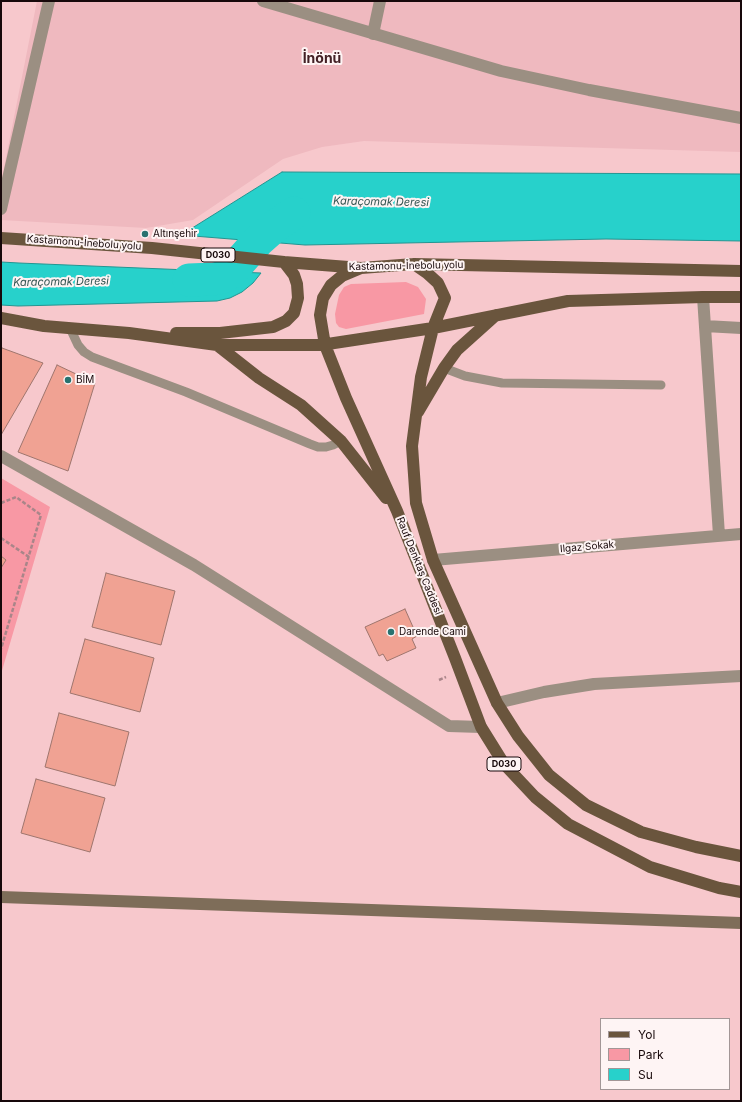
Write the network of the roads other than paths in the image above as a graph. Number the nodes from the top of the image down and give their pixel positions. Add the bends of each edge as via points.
1 (49, 1) edge
2 (263, 1) edge
3 (380, 1) edge
4 (374, 34) junction
5 (741, 118) edge
6 (1, 209) edge
7 (1, 238) edge
8 (284, 262) junction
9 (414, 264) junction
10 (361, 268) junction
11 (741, 271) edge
12 (703, 297) junction
13 (741, 297) edge
14 (498, 314) junction
15 (1, 318) edge
16 (705, 326) junction
17 (70, 328) junction
18 (432, 328) junction
19 (741, 328) edge
20 (129, 334) junction
21 (217, 345) junction
22 (325, 345) junction
23 (444, 368) junction
24 (661, 385) dead end
25 (415, 417) junction
26 (341, 441) junction
27 (1, 456) edge
28 (397, 511) junction
29 (741, 534) edge
30 (719, 536) junction
31 (433, 560) junction
32 (741, 676) edge
33 (497, 703) junction
34 (481, 727) junction
35 (741, 856) edge
36 (741, 892) edge
37 (1, 897) edge
38 (741, 924) edge

1 - 6 street
2 - 4 street
3 - 4 street
4 - 5 street via 501,71
7 - 8 main road, Kastamonu-İnebolu yolu / D030 via 152,248
8 - 10 main road, Kastamonu-İnebolu yolu / D030
8 - 20 main road via 294,275 298,298 294,313 286,321 273,327 220,333
9 - 10 main road, Kastamonu-İnebolu yolu
9 - 11 main road, Kastamonu-İnebolu yolu
9 - 18 main road, Rauf Denktaş Caddesi via 438,282 445,298
10 - 22 main road via 342,276 331,285 323,298 320,314
12 - 13 main road
12 - 14 main road via 568,301
12 - 16 street
14 - 18 main road
14 - 23 main road via 457,350
15 - 17 main road
16 - 19 street
16 - 30 street
17 - 20 main road
17 - 26 lane via 84,352 96,358 186,392 310,444 326,447
18 - 22 main road
18 - 25 main road, Rauf Denktaş Caddesi
20 - 21 main road
21 - 22 main road
21 - 26 main road via 259,378 301,404
22 - 28 main road
23 - 24 lane via 465,376 502,383
23 - 25 main road
25 - 31 main road, Rauf Denktaş Caddesi via 412,446 416,503
26 - 28 main road
27 - 34 street via 194,565 449,726
28 - 34 main road, Rauf Denktaş Caddesi / D030
29 - 30 street, Ilgaz Sokak
30 - 31 street, Ilgaz Sokak
31 - 33 main road, Rauf Denktaş Caddesi
32 - 33 street via 594,684
33 - 35 main road, Rauf Denktaş Caddesi via 518,736 549,774 586,805 641,832
34 - 36 main road, Rauf Denktaş Caddesi / D030 via 504,764 535,797 568,824 650,867
37 - 38 street

